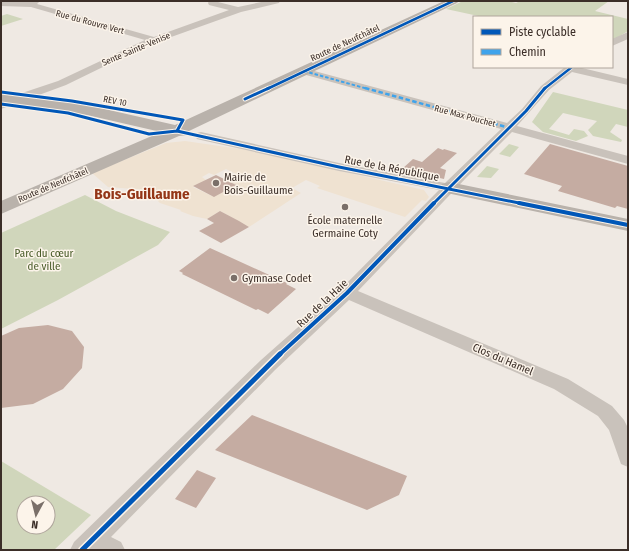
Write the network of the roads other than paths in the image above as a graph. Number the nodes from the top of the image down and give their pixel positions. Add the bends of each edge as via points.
1 (276, 1) edge
2 (453, 1) edge
3 (34, 3) edge
4 (212, 3) dead end
5 (1, 4) edge
6 (238, 10) junction
7 (628, 35) edge
8 (156, 40) junction
9 (613, 42) edge
10 (571, 68) edge
11 (303, 71) junction
12 (628, 82) edge
13 (1, 98) edge
14 (18, 100) junction
15 (1, 106) edge
16 (510, 128) junction
17 (177, 130) junction
18 (201, 136) joint
19 (628, 160) edge
20 (449, 188) junction
21 (1, 208) edge
22 (628, 225) edge
23 (347, 293) junction
24 (628, 458) edge
25 (87, 544) edge
26 (113, 550) edge

1 - 6 street, Sente Sainte-Venise
2 - 11 main road, Route de Neufchâtel
3 - 5 street, Rue du Rouvre Vert
3 - 8 street, Rue du Rouvre Vert
4 - 6 street
6 - 8 street, Sente Sainte-Venise
7 - 9 street
8 - 14 street, Sente Sainte-Venise
10 - 12 street
10 - 16 street, Rue de la Haie via 545,88
11 - 16 street, Rue Max Pouchet
11 - 17 main road, Route de Neufchâtel
13 - 14 main road, Rue de la République
14 - 15 street, Sente Sainte-Venise
14 - 17 main road, Rue de la République via 87,110
16 - 19 street, Rue Max Pouchet
16 - 20 street, Rue de la Haie
17 - 18 main road, Rue de la République
17 - 21 main road, Route de Neufchâtel
18 - 20 street, Rue de la République via 339,167
20 - 22 main road, Rue de la République
20 - 23 street, Rue de la Haie
23 - 24 street, Clos du Hamel via 561,384 605,411 618,426
23 - 25 street, Rue de la Haie via 268,365
25 - 26 street

